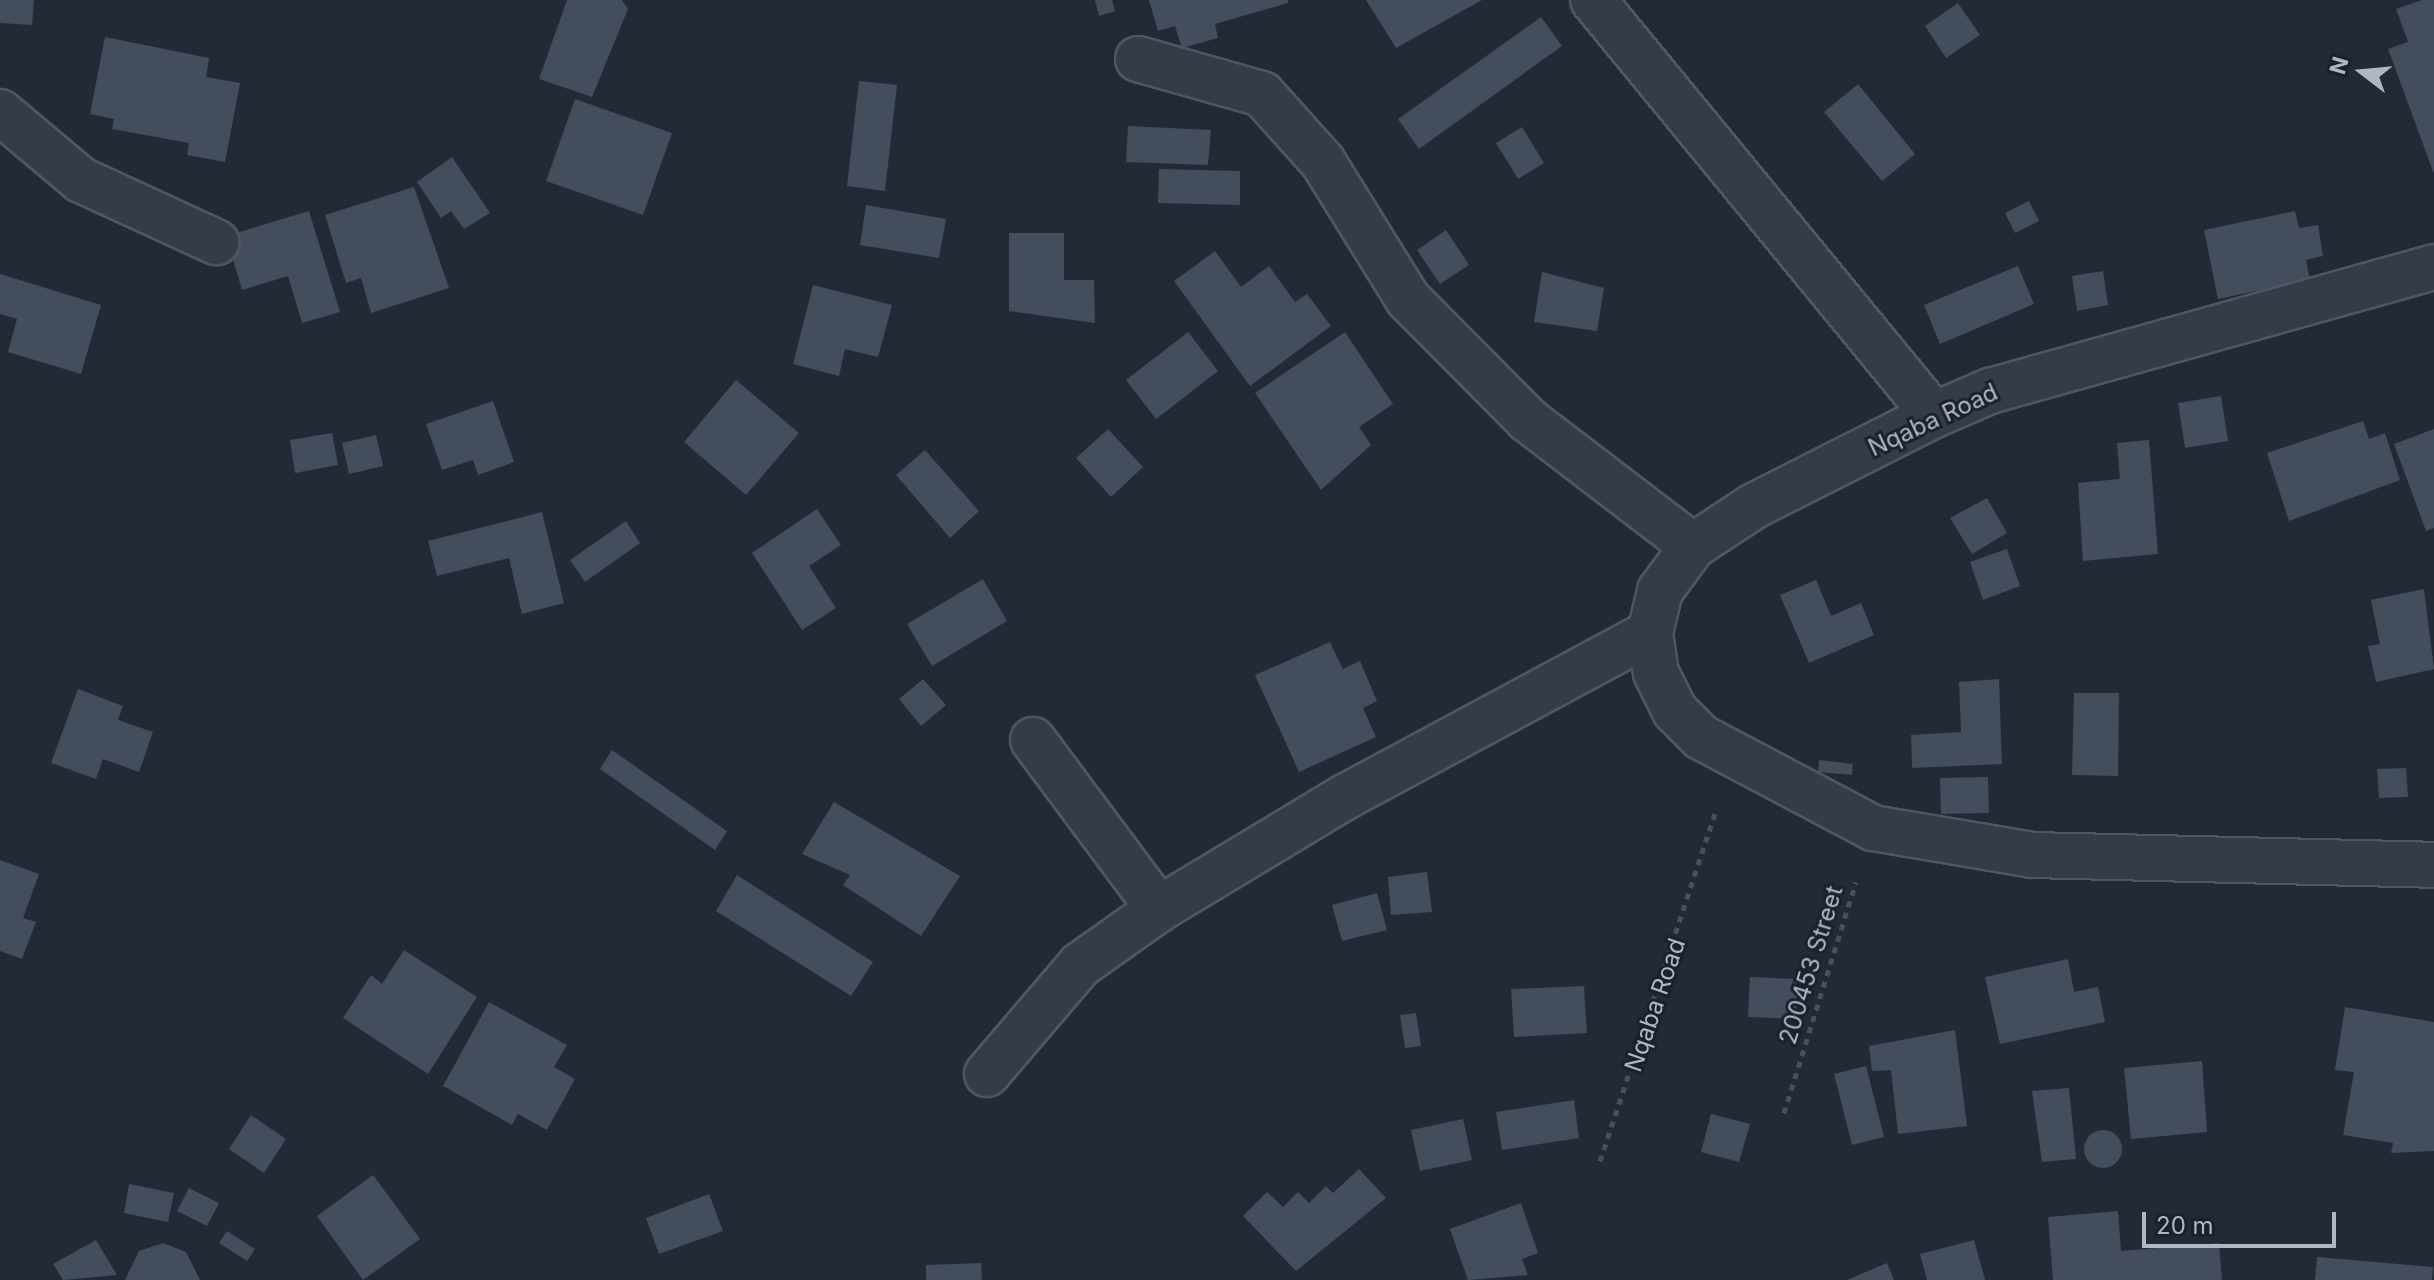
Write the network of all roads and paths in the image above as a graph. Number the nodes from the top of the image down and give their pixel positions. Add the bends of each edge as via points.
1 (1593, 0) edge
2 (1138, 59) dead end
3 (0, 112) edge
4 (216, 242) dead end
5 (2434, 267) edge
6 (1934, 415) junction
7 (1693, 546) junction
8 (1650, 633) junction
9 (1033, 740) dead end
10 (1731, 755) junction
11 (1873, 828) junction
12 (2434, 865) edge
13 (1159, 909) junction
14 (987, 1074) dead end
15 (1784, 1113) dead end
16 (1600, 1161) dead end

1 - 6 street
2 - 7 street via 1262,94 1323,162 1408,299 1528,420
3 - 4 street via 81,180
5 - 6 street, Nqaba Road via 2021,382
6 - 7 street, Nqaba Road via 1754,506
7 - 8 street, Nqaba Road via 1660,591
8 - 10 street, Nqaba Road via 1656,673 1675,711
8 - 13 street via 1345,797
9 - 13 street
10 - 11 street, Nqaba Road
10 - 16 path, Nqaba Road via 1696,887
11 - 12 street, Nqaba Road via 2032,855
11 - 15 path, 200453 Street
13 - 14 street via 1080,965

